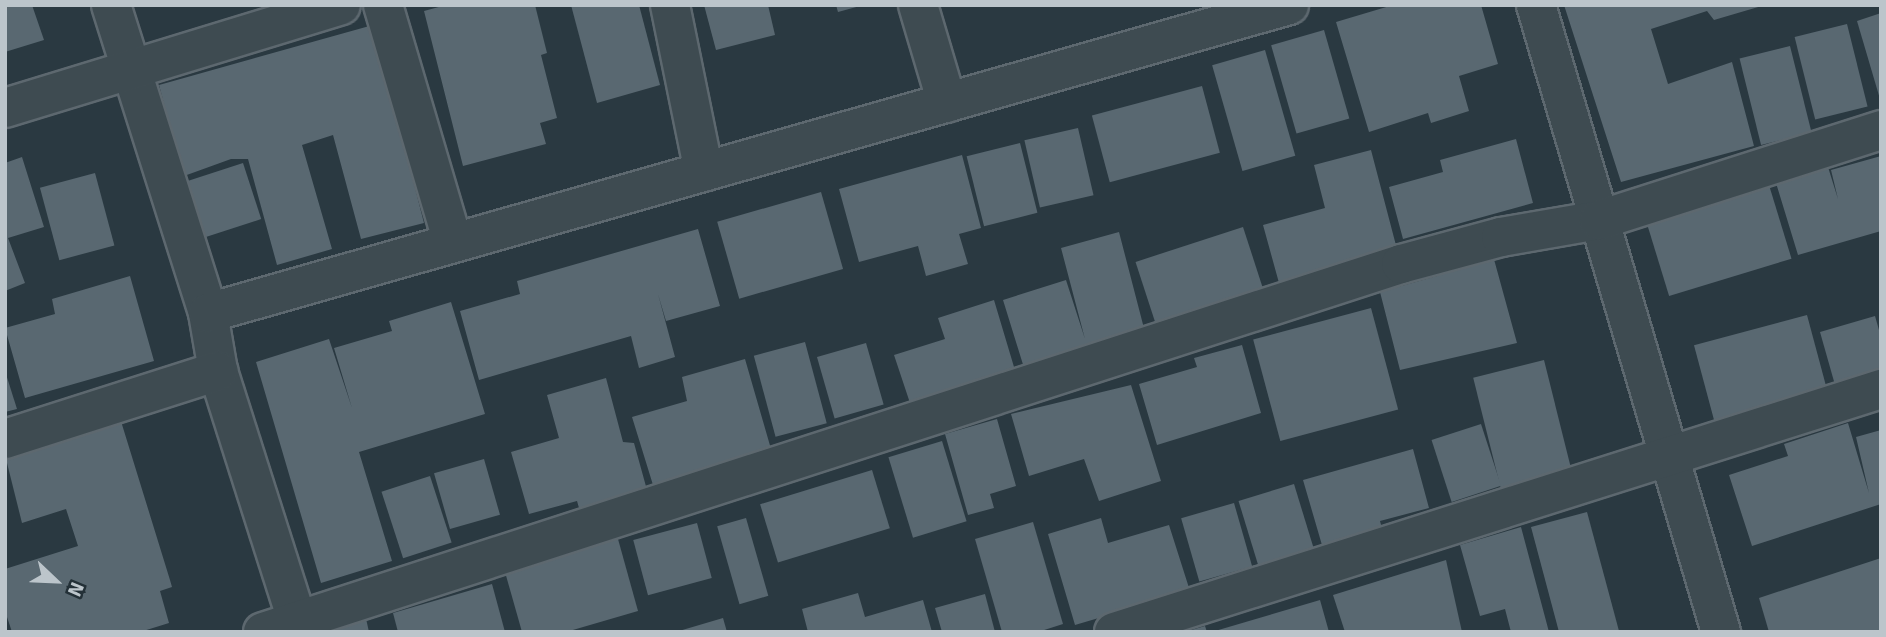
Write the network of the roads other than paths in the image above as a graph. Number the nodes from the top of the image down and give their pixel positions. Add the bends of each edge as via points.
1 (111, 5) edge
2 (341, 5) edge
3 (383, 5) edge
4 (670, 5) edge
5 (918, 5) edge
6 (1289, 5) edge
7 (1536, 5) edge
8 (1215, 15) edge
9 (130, 68) junction
10 (947, 103) junction
11 (5, 108) edge
12 (1881, 130) edge
13 (704, 172) junction
14 (1599, 220) junction
15 (453, 243) junction
16 (208, 313) junction
17 (218, 371) junction
18 (1881, 389) edge
19 (5, 439) edge
20 (1669, 457) junction
21 (287, 628) edge
22 (1114, 632) edge
23 (1721, 632) edge

1 - 9 street
2 - 9 street
3 - 15 street
4 - 13 street
5 - 10 street
6 - 8 street
7 - 14 street
8 - 10 street
9 - 11 street
9 - 16 street
10 - 13 street
12 - 14 street
13 - 15 street
14 - 20 street
14 - 21 street via 1501,237 1401,264
15 - 16 street
16 - 17 street
17 - 19 street
17 - 21 street
18 - 20 street
20 - 22 street
20 - 23 street

